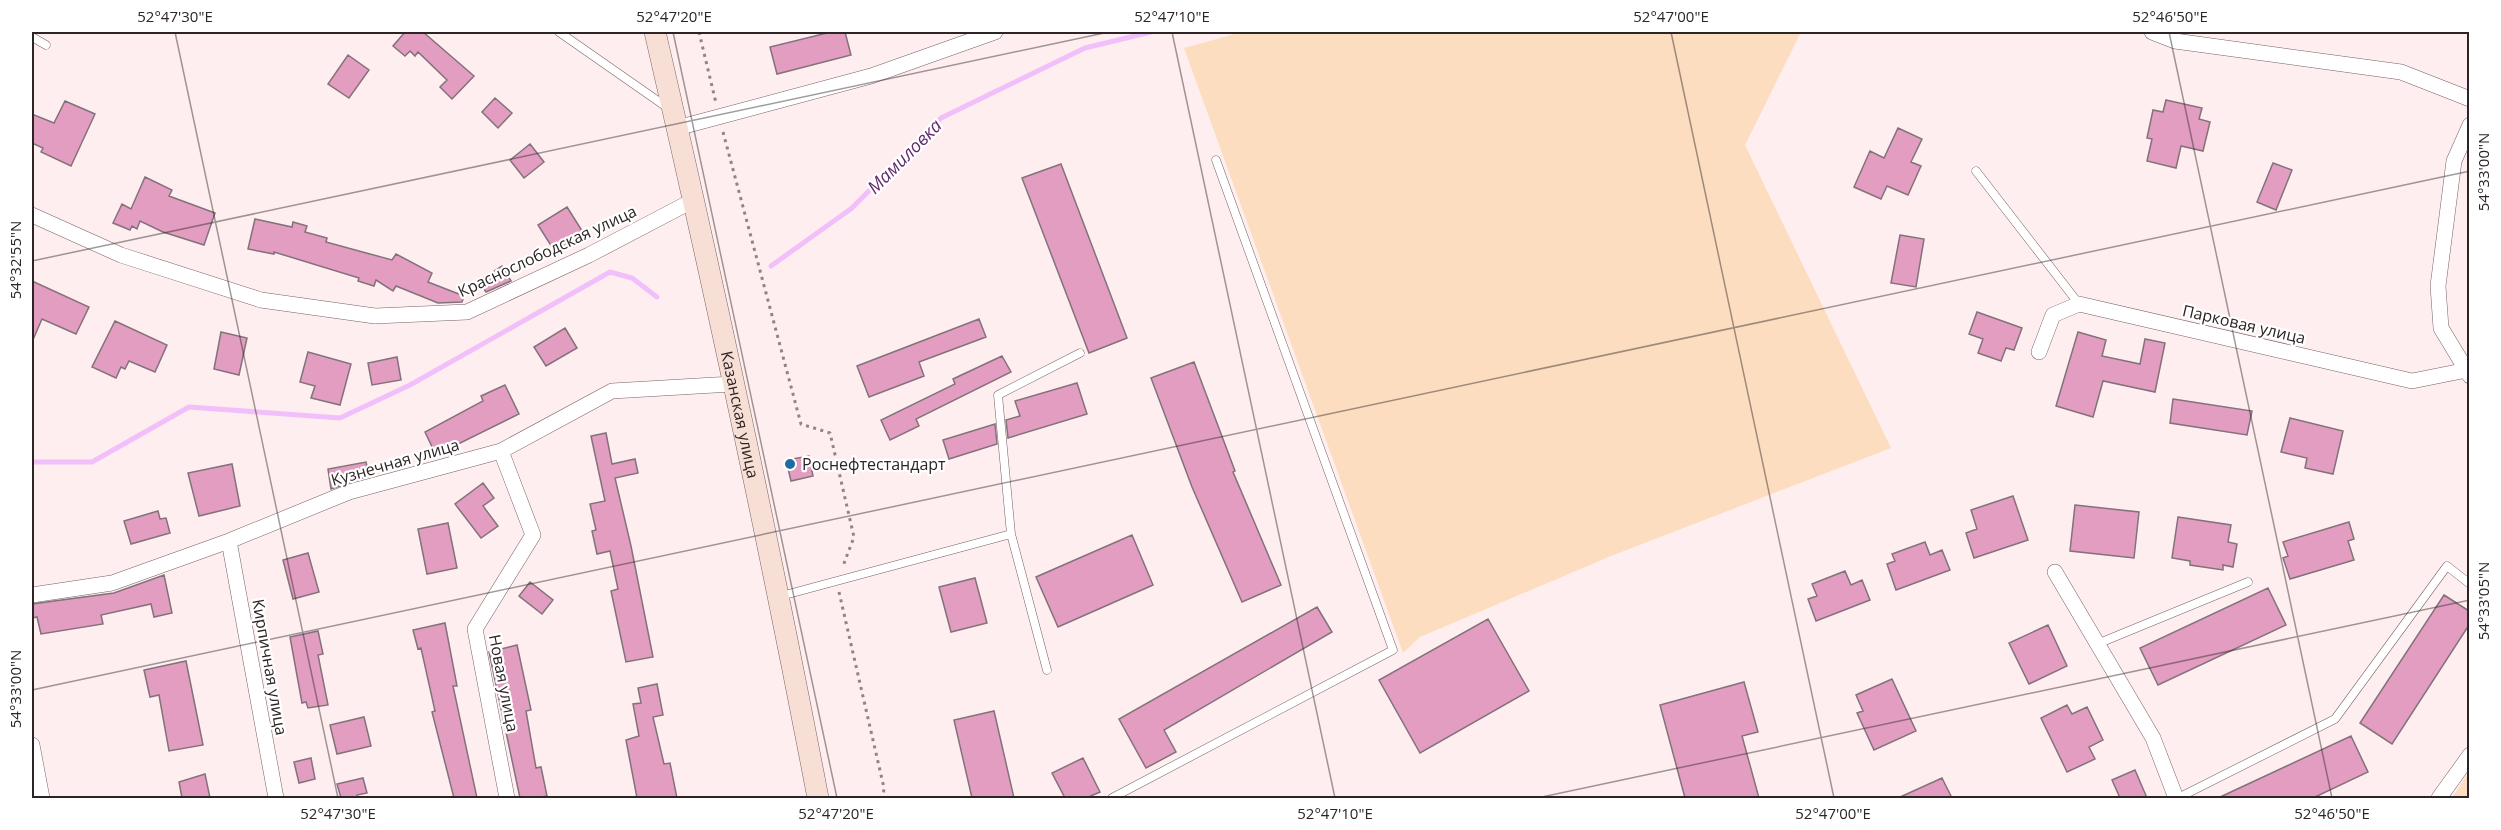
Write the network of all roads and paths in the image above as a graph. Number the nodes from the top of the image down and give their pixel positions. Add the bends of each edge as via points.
1 (559, 32) edge
2 (655, 32) edge
3 (699, 32) edge
4 (995, 32) edge
5 (2152, 32) edge
6 (32, 37) edge
7 (46, 45) dead end
8 (2469, 99) edge
9 (719, 116) junction
10 (675, 120) junction
11 (2469, 125) edge
12 (1216, 160) dead end
13 (1976, 171) dead end
14 (694, 200) junction
15 (32, 215) edge
16 (2079, 304) junction
17 (2039, 352) dead end
18 (1080, 353) dead end
19 (2468, 373) edge
20 (732, 384) junction
21 (501, 451) junction
22 (1011, 534) junction
23 (230, 541) junction
24 (2055, 572) dead end
25 (837, 581) junction
26 (2248, 582) dead end
27 (2469, 584) edge
28 (32, 595) edge
29 (779, 597) junction
30 (2097, 644) junction
31 (1047, 670) dead end
32 (32, 745) edge
33 (2469, 755) edge
34 (42, 798) edge
35 (276, 798) edge
36 (507, 798) edge
37 (818, 798) edge
38 (883, 798) edge
39 (1112, 798) edge
40 (2177, 798) edge
41 (2439, 798) edge

1 - 10 lane
2 - 10 street, Казанская улица
3 - 9 path
4 - 9 street via 871,76
5 - 8 street via 2175,41 2401,72
6 - 7 lane
9 - 10 street
9 - 25 path via 801,424 830,433 854,537
10 - 14 street, Казанская улица
11 - 19 street via 2454,161 2438,286 2441,328
12 - 39 lane via 1393,650
13 - 16 lane
14 - 15 street, Краснослободская улица via 467,312 375,316 261,300 121,255
14 - 20 street, Казанская улица
16 - 17 street via 2053,315
16 - 19 street, Парковая улица via 2412,381
18 - 22 lane via 998,395
20 - 21 street, Кузнечная улица via 612,391
20 - 29 street, Казанская улица
21 - 23 street, Кузнечная улица via 349,492
21 - 36 street, Новая улица via 533,535 476,629
22 - 25 lane
22 - 31 lane
23 - 28 street, Кузнечная улица via 112,583
23 - 35 street, Кирпичная улица
24 - 30 street
25 - 29 lane
25 - 38 path via 884,788
26 - 30 lane
27 - 40 lane via 2447,566 2336,719
29 - 37 street, Казанская улица
30 - 40 street via 2153,738
32 - 34 street
33 - 41 street

